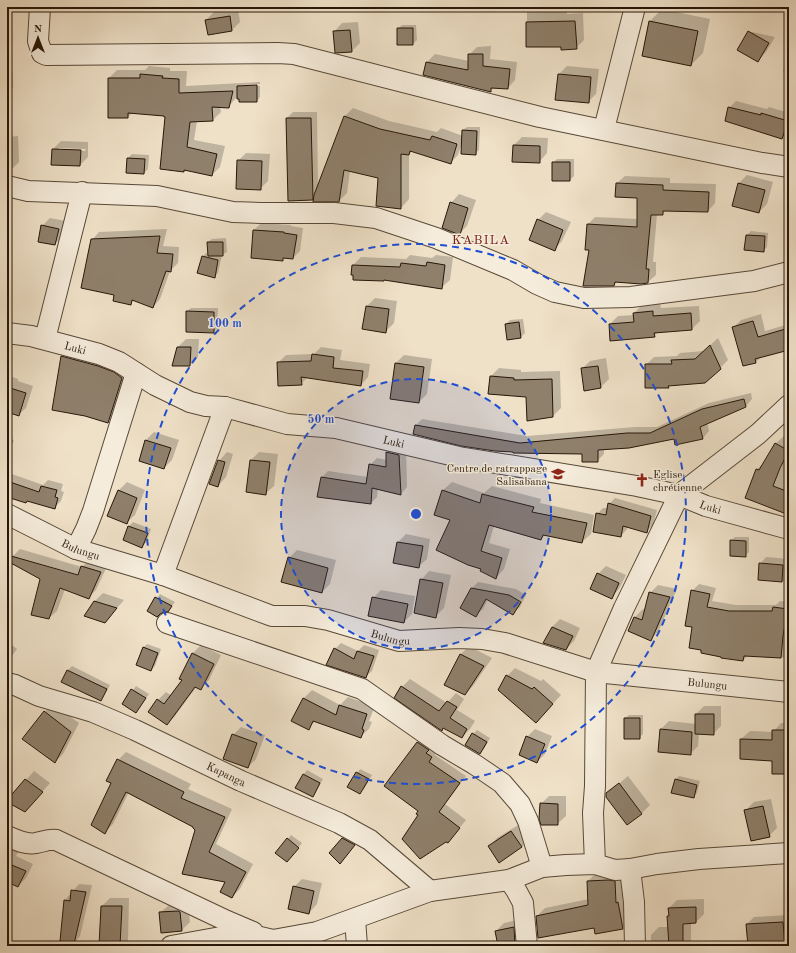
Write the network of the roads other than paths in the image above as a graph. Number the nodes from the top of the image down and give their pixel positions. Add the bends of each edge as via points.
1 (635, 7) edge
2 (35, 9) edge
3 (604, 129) junction
4 (789, 167) edge
5 (7, 186) edge
6 (82, 192) junction
7 (789, 272) edge
8 (7, 333) edge
9 (45, 339) junction
10 (136, 373) junction
11 (789, 405) edge
12 (225, 407) junction
13 (679, 495) junction
14 (7, 514) edge
15 (789, 529) edge
16 (76, 549) junction
17 (163, 575) junction
18 (167, 623) dead end
19 (596, 672) junction
20 (7, 683) edge
21 (789, 692) edge
22 (7, 836) edge
23 (789, 852) edge
24 (595, 864) junction
25 (542, 867) junction
26 (630, 869) junction
27 (509, 880) junction
28 (430, 891) junction
29 (355, 919) junction
30 (273, 940) junction
31 (171, 946) edge
32 (357, 946) edge
33 (527, 946) edge
34 (635, 946) edge

1 - 3 street
2 - 3 street via 38,41 42,53 46,55 294,54 540,117
3 - 4 street
5 - 6 street via 28,191
6 - 7 street via 157,196 233,212 334,213 376,218 436,238 513,270 555,292 584,298 631,297 754,281
6 - 9 street
8 - 9 street, Luki
9 - 10 street, Luki via 99,354 119,362
10 - 12 street, Luki via 190,402
10 - 16 street via 93,511
11 - 13 street via 758,434
12 - 13 street, Luki via 287,424 336,428 459,457
12 - 17 street
13 - 15 street, Luki via 706,506
13 - 19 street
14 - 16 street, Bulungu
16 - 17 street, Bulungu
17 - 19 street, Bulungu via 272,616 305,616 328,620 399,642 482,639 528,649
18 - 25 street via 362,689 502,783 520,804
19 - 21 street, Bulungu
19 - 24 street via 593,813
20 - 28 street, Kapanga via 39,696 93,712 241,781 339,823 370,840
22 - 30 street via 33,844 56,840 226,921
23 - 26 street via 699,859
24 - 25 street
24 - 26 street via 614,870
25 - 27 street
26 - 34 street
27 - 28 street
27 - 33 street via 523,903
28 - 29 street
29 - 30 street via 317,932
29 - 32 street
30 - 31 street via 243,933

